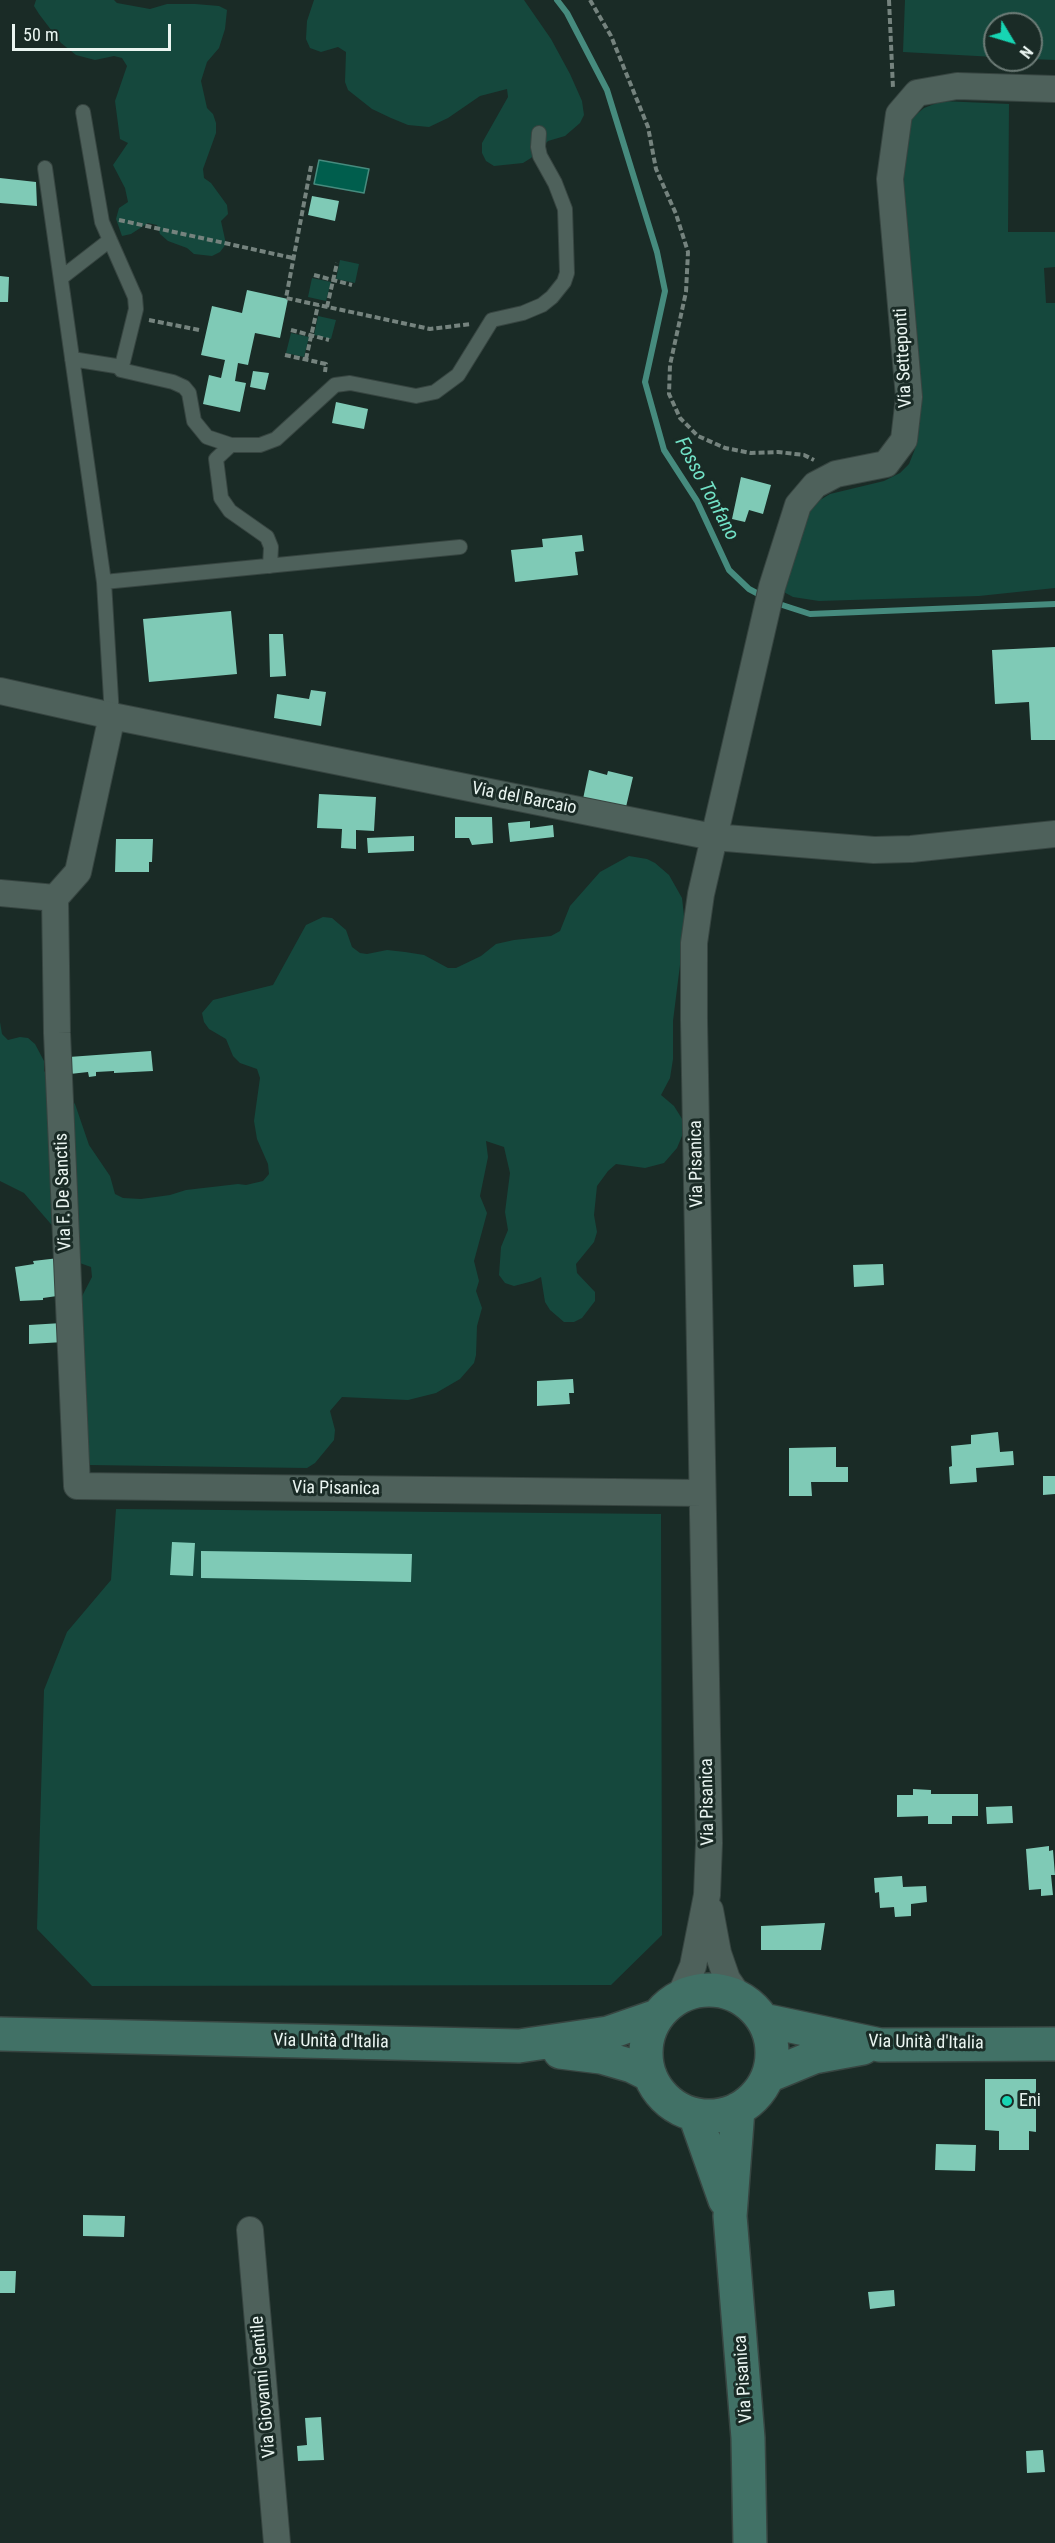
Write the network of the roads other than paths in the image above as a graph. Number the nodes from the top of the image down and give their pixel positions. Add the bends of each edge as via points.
1 (1055, 88) edge
2 (83, 112) dead end
3 (539, 133) dead end
4 (45, 168) dead end
5 (110, 240) junction
6 (61, 278) junction
7 (72, 359) junction
8 (122, 367) junction
9 (207, 437) junction
10 (231, 445) junction
11 (216, 459) junction
12 (460, 547) dead end
13 (270, 566) junction
14 (104, 582) junction
15 (0, 691) edge
16 (112, 716) junction
17 (1055, 834) edge
18 (712, 837) junction
19 (0, 893) edge
20 (54, 898) junction
21 (77, 1486) joint
22 (702, 1493) junction
23 (707, 1895) junction
24 (669, 2006) junction
25 (751, 2009) junction
26 (0, 2034) edge
27 (1055, 2044) edge
28 (880, 2045) junction
29 (519, 2046) junction
30 (768, 2076) junction
31 (649, 2086) junction
32 (738, 2109) junction
33 (684, 2117) junction
34 (730, 2216) junction
35 (250, 2230) dead end
36 (277, 2543) edge
37 (750, 2543) edge

1 - 18 street, Via Setteponti via 957,86 917,93 899,114 890,179 909,398 904,440 886,464 836,474 816,485 798,505 772,587
2 - 5 lane via 101,216
3 - 10 lane via 540,156 566,209 567,273 552,297 523,313 492,320 458,375 435,392 416,396 350,383 335,385 276,440 260,445
4 - 6 lane
5 - 6 lane
5 - 8 lane via 135,297
6 - 7 lane
7 - 8 lane
7 - 14 lane
8 - 9 lane via 121,370 184,387 189,393 194,421
9 - 10 lane
9 - 11 lane
10 - 11 lane
11 - 13 lane via 221,498 230,511 267,537
12 - 13 lane
13 - 14 lane
14 - 16 lane
15 - 16 street, Via del Barcaio
16 - 18 street, Via del Barcaio
16 - 20 street via 78,872
17 - 18 street, Via del Barcaio via 874,850
18 - 22 street, Via Pisanica via 694,943
19 - 20 street
20 - 21 street, Via F. De Sanctis
21 - 22 street, Via Pisanica
22 - 23 street, Via Pisanica
23 - 24 street, Via Pisanica via 693,1966
23 - 25 street, Via Pisanica via 727,1979
24 - 25 main road via 700,1990 721,1991
24 - 29 main road, Via Unità d'Italia via 608,2033
24 - 31 main road via 651,2027 645,2051
25 - 28 main road, Via Unità d'Italia
25 - 30 main road via 768,2030 772,2053
26 - 29 main road, Via Unità d'Italia
27 - 28 main road, Via Unità d'Italia
28 - 30 main road via 814,2057
29 - 31 main road via 601,2057 632,2066
30 - 32 main road
31 - 33 main road via 680,2109
32 - 33 main road via 717,2116
32 - 34 main road, Via Pisanica
33 - 34 main road, Via Pisanica
34 - 37 main road, Via Pisanica via 748,2438
35 - 36 street, Via Giovanni Gentile

